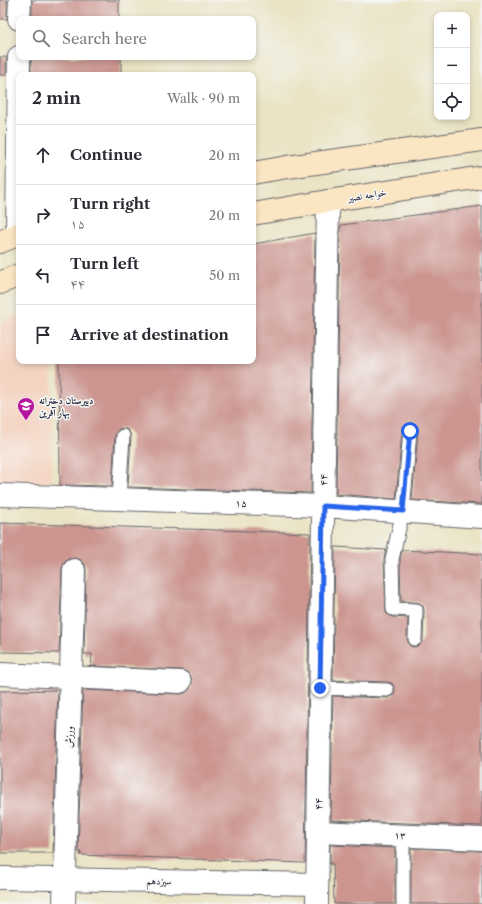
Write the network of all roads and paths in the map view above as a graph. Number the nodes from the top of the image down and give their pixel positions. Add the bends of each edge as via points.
1 (20, 0) edge
2 (19, 16) edge
3 (19, 60) edge
4 (18, 72) edge
5 (16, 134) edge
6 (482, 140) edge
7 (256, 172) edge
8 (482, 177) edge
9 (328, 201) junction
10 (256, 213) edge
11 (12, 237) edge
12 (16, 276) edge
13 (0, 283) edge
14 (410, 431) dead end
15 (123, 436) dead end
16 (0, 495) edge
17 (119, 499) junction
18 (323, 506) junction
19 (403, 511) junction
20 (482, 517) edge
21 (74, 570) dead end
22 (415, 639) dead end
23 (0, 674) edge
24 (70, 678) junction
25 (180, 682) dead end
26 (320, 688) junction
27 (387, 690) dead end
28 (318, 832) junction
29 (403, 835) junction
30 (482, 839) edge
31 (0, 878) edge
32 (65, 880) junction
33 (317, 894) edge
34 (64, 904) edge
35 (403, 904) edge

1 - 2 street
3 - 4 street
5 - 11 street
6 - 7 main road
8 - 9 main road, خواجه نصیر
9 - 10 main road, خواجه نصیر
9 - 18 street, ۴۴
12 - 13 main road
14 - 19 lane
15 - 17 lane
16 - 17 street, ۱۵
17 - 18 street, ۱۵
18 - 19 street, ۱۵
18 - 26 street, ۴۴
19 - 20 street, ۱۵
19 - 22 lane via 392,559 393,609 416,610
21 - 24 street, ورزش
23 - 24 street
24 - 25 street
24 - 32 street, ورزش
26 - 27 lane
26 - 28 street, ۴۴
28 - 29 street, ۱۳
28 - 33 street, ۴۴
29 - 30 street, ۱۳
29 - 35 lane
31 - 32 street, سیزدهم
32 - 33 street, سیزدهم
32 - 34 street, ورزش

